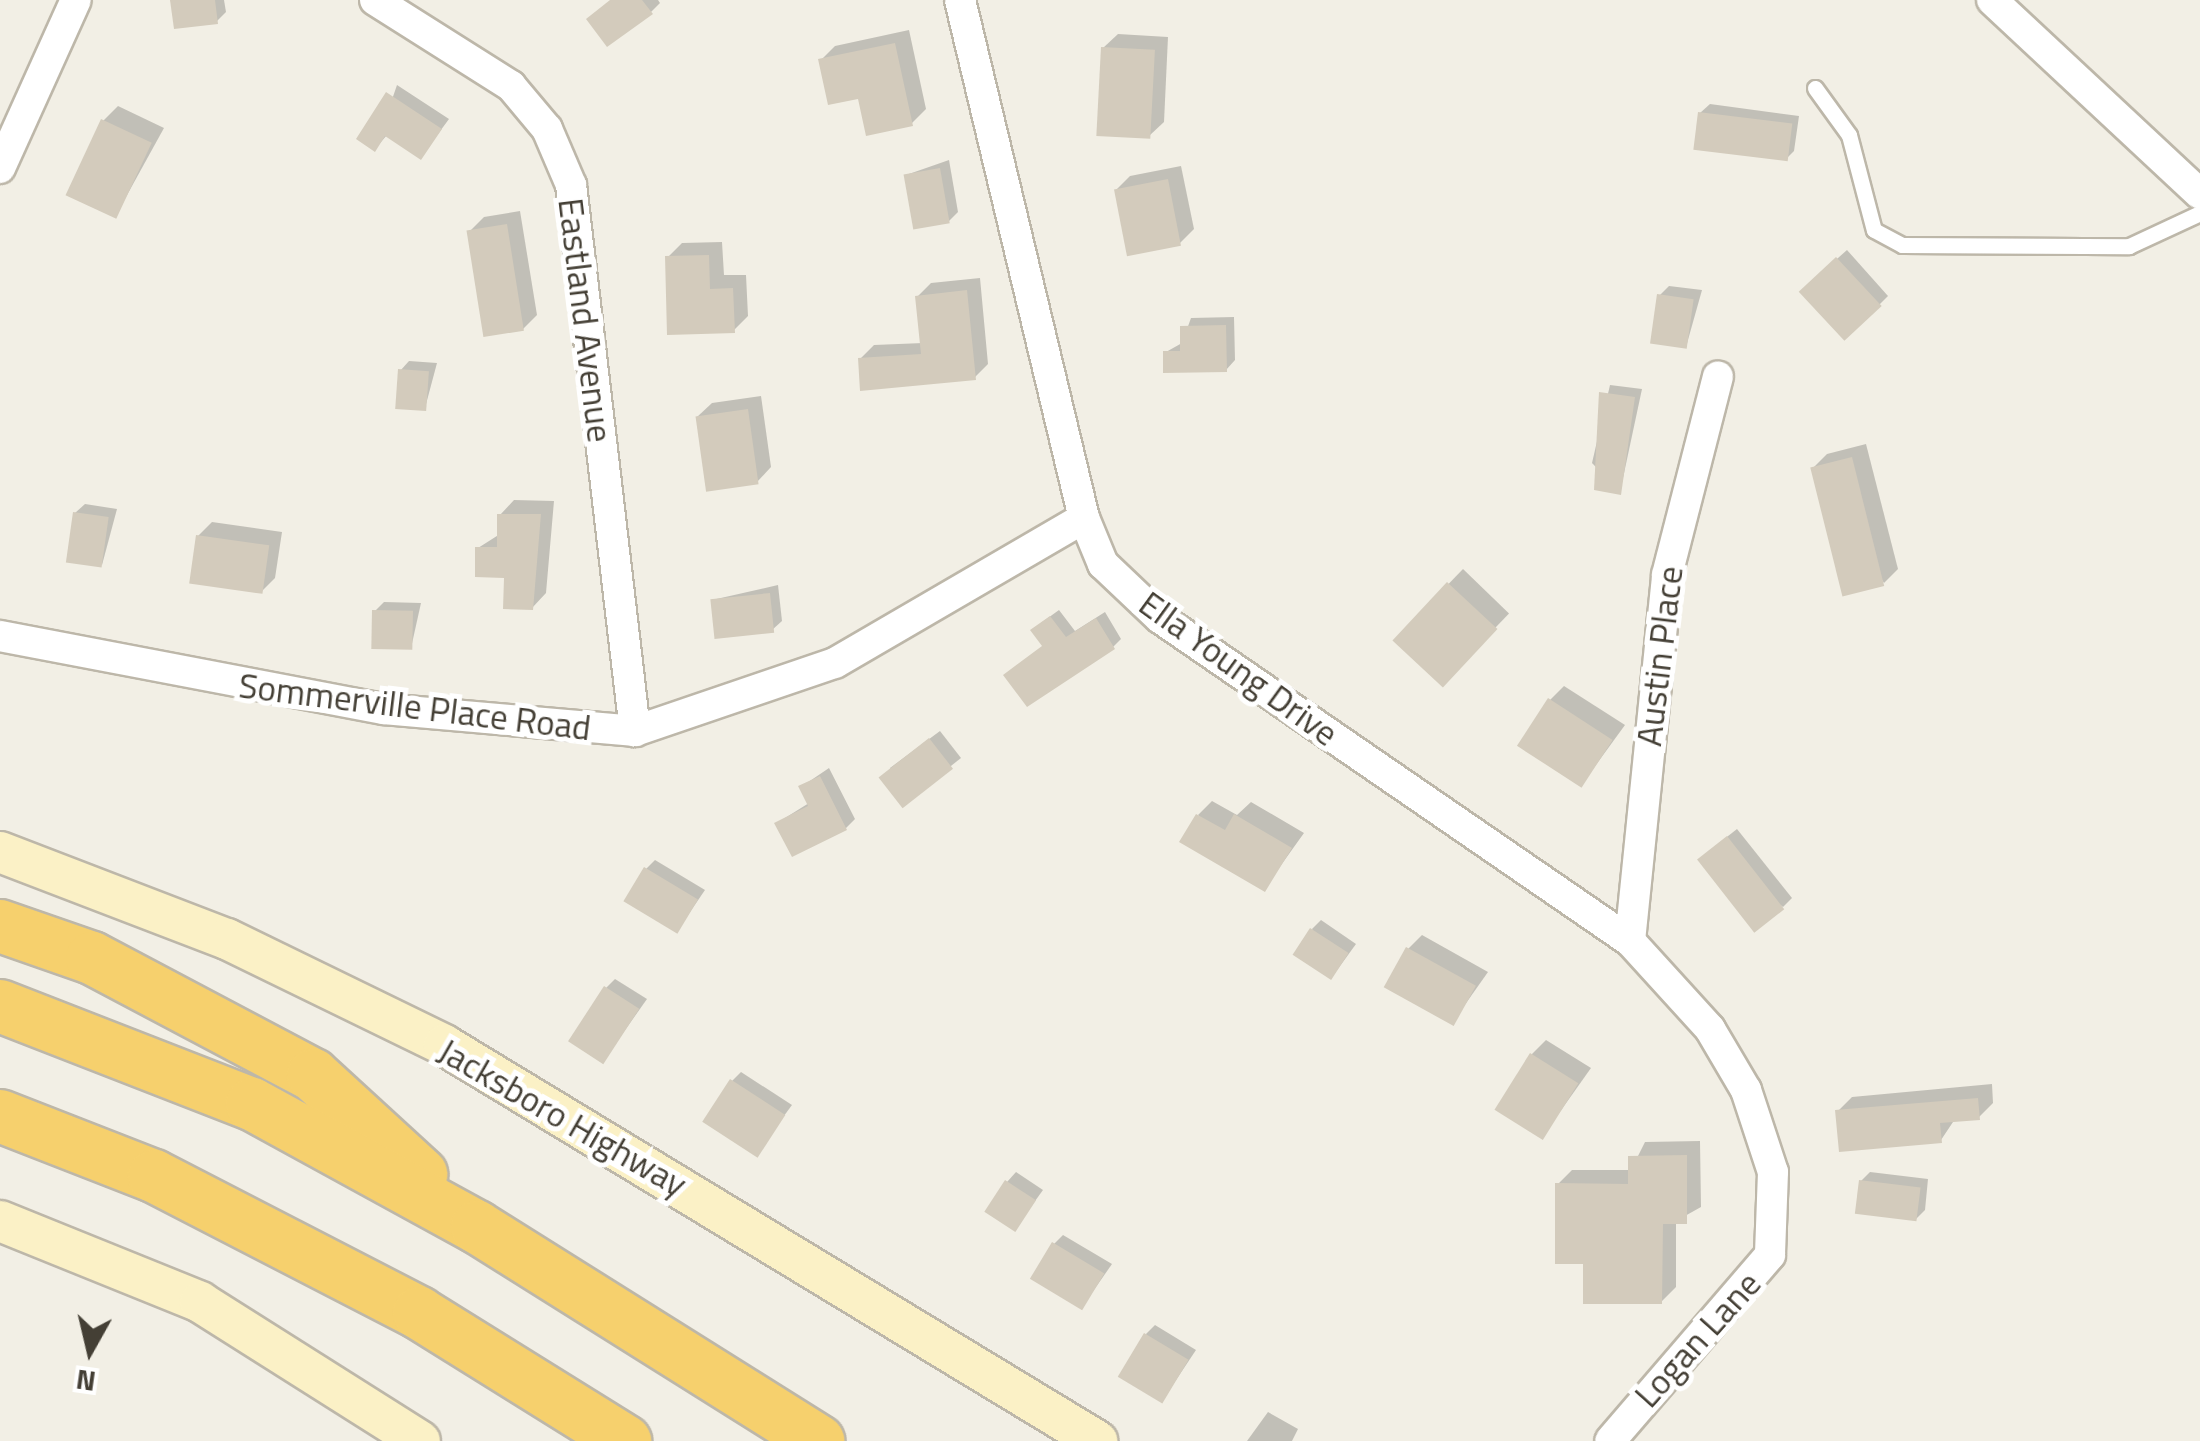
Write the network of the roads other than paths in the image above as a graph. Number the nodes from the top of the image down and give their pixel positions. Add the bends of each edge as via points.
1 (76, 0) edge
2 (375, 0) edge
3 (960, 0) edge
4 (1992, 0) edge
5 (1815, 88) dead end
6 (0, 168) edge
7 (2200, 194) edge
8 (2200, 213) edge
9 (1718, 376) dead end
10 (1084, 518) junction
11 (0, 636) edge
12 (635, 730) junction
13 (0, 852) edge
14 (0, 926) edge
15 (1630, 942) junction
16 (0, 1006) edge
17 (0, 1116) edge
18 (1773, 1172) joint
19 (0, 1221) edge
20 (476, 1226) junction
21 (420, 1441) edge
22 (625, 1441) edge
23 (818, 1441) edge
24 (1096, 1441) edge
25 (1610, 1441) edge

1 - 6 street
2 - 12 street, Eastland Avenue via 512,86 547,128 571,185
3 - 10 street, Ella Young Drive
4 - 7 street
5 - 8 lane via 1849,135 1874,230 1902,244 2129,246
9 - 15 street, Austin Place via 1667,575
10 - 12 street, Sommerville Place Road via 835,664
10 - 15 street, Ella Young Drive via 1104,564 1160,618
11 - 12 street, Sommerville Place Road via 384,709
13 - 24 main road, Jacksboro Highway via 226,939 444,1045
14 - 20 highway via 92,958 313,1074
15 - 18 street, Ella Young Drive via 1710,1029 1746,1090
16 - 20 highway via 252,1104
17 - 22 highway via 154,1176 419,1313
18 - 25 street, Logan Lane via 1775,1222 1759,1275 1661,1372
19 - 21 main road via 200,1302
20 - 23 highway

